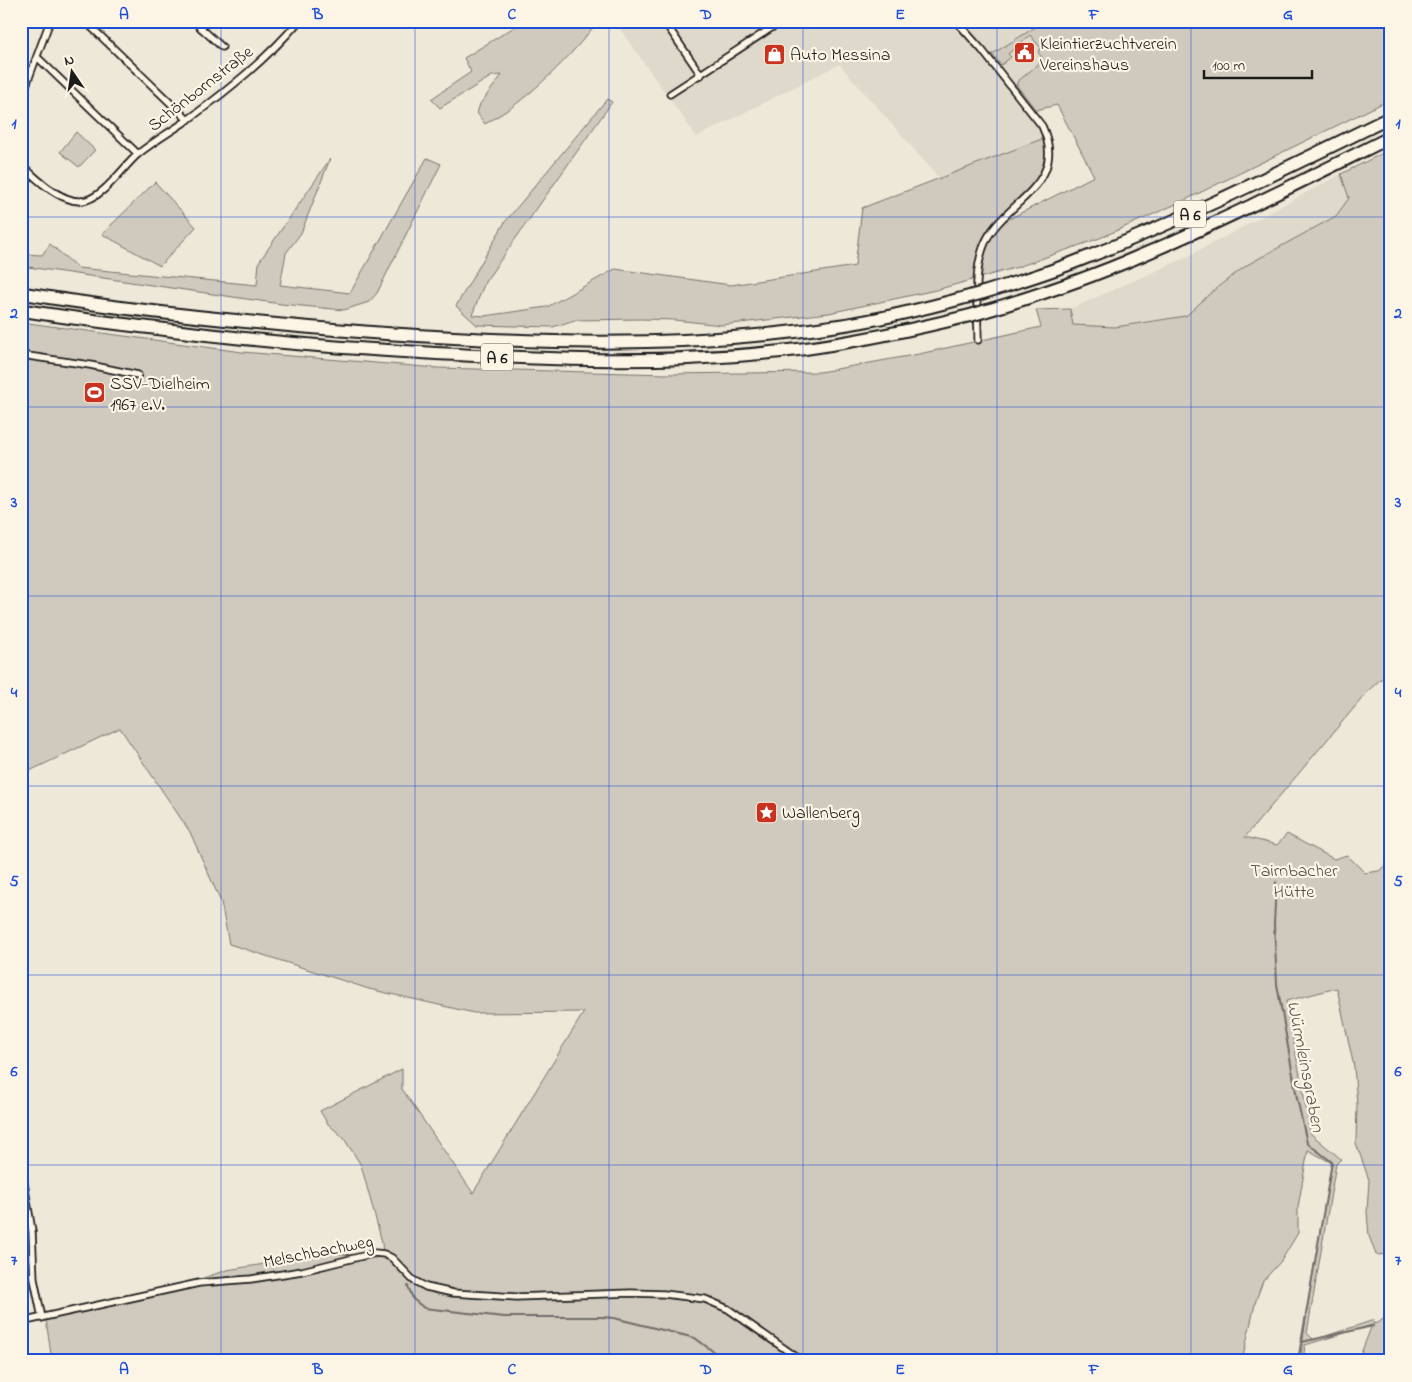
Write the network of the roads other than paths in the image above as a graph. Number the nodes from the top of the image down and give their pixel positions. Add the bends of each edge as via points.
1 (50, 21) edge
2 (85, 21) edge
3 (194, 21) edge
4 (206, 21) edge
5 (299, 21) edge
6 (664, 21) edge
7 (782, 21) edge
8 (956, 21) edge
9 (201, 28) junction
10 (222, 47) dead end
11 (37, 57) junction
12 (701, 75) junction
13 (670, 94) dead end
14 (21, 98) edge
15 (1391, 117) edge
16 (188, 120) junction
17 (1391, 137) edge
18 (138, 154) junction
19 (21, 164) edge
20 (31, 175) junction
21 (21, 185) edge
22 (21, 293) edge
23 (21, 310) edge
24 (978, 340) dead end
25 (21, 355) edge
26 (138, 375) dead end
27 (21, 1165) edge
28 (42, 1318) junction
29 (21, 1322) edge
30 (802, 1361) edge

1 - 11 street
2 - 16 street
3 - 9 street
4 - 9 street
5 - 16 street, Schönbornstraße via 238,82
6 - 12 street
7 - 12 street
8 - 24 street via 1042,126 1048,153 1044,174 1014,209 997,222 982,248 978,270
9 - 10 street
11 - 14 street
11 - 18 street
12 - 13 street
15 - 22 highway, A 6 via 1158,228 1078,261 977,295 838,326 729,339 632,342 516,340 297,327
16 - 18 street, Schönbornstraße
17 - 23 highway, A 6 via 1140,256 1039,294 977,313 876,337 802,349 726,356 574,359 430,353 213,336
18 - 20 street, Schönbornstraße via 97,195 82,201 64,198
19 - 20 street, Schönbornstraße
20 - 21 street
25 - 26 street
27 - 28 street via 32,1231 34,1279
28 - 29 street, Melschbachweg
28 - 30 street, Melschbachweg via 199,1283 302,1271 375,1253 392,1258 413,1280 426,1287 453,1293 516,1297 631,1293 705,1299 728,1310

